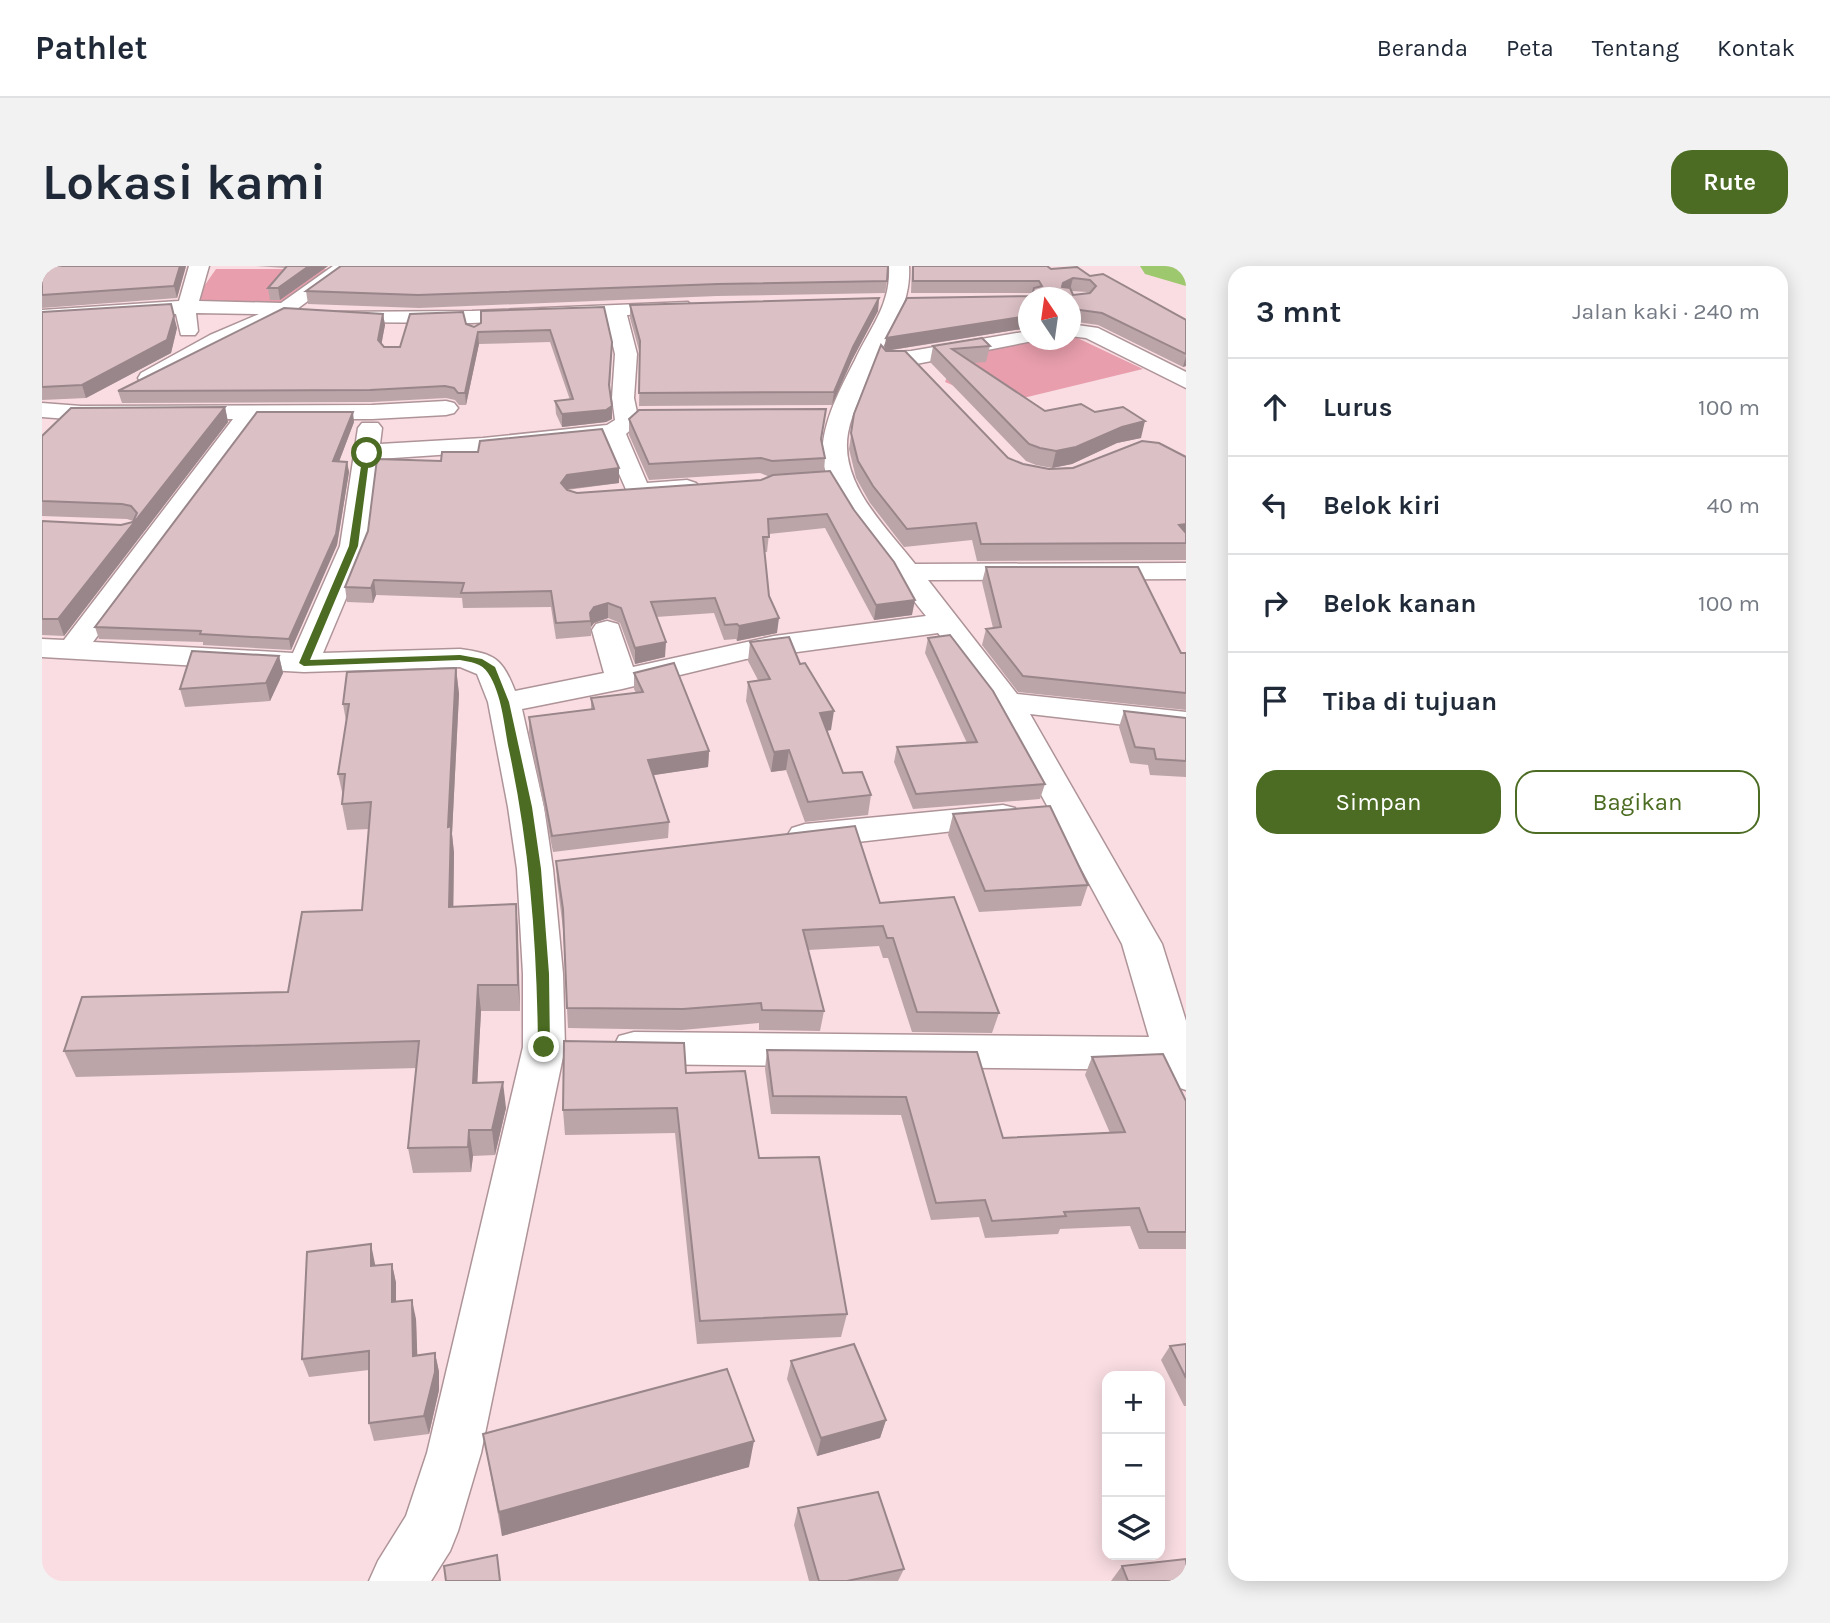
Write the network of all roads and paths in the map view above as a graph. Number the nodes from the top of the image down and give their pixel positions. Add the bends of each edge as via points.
1 (51, 266) edge
2 (199, 266) edge
3 (345, 266) edge
4 (899, 266) edge
5 (42, 278) edge
6 (922, 302) edge
7 (867, 303) edge
8 (895, 303) junction
9 (706, 305) edge
10 (187, 307) junction
11 (615, 309) junction
12 (284, 310) junction
13 (42, 316) edge
14 (400, 317) junction
15 (1081, 331) edge
16 (1018, 339) edge
17 (218, 340) junction
18 (395, 340) dead end
19 (911, 358) junction
20 (865, 361) junction
21 (930, 378) edge
22 (1186, 381) edge
23 (446, 408) dead end
24 (252, 411) junction
25 (372, 412) junction
26 (81, 413) junction
27 (816, 415) edge
28 (842, 415) junction
29 (654, 416) edge
30 (48, 419) edge
31 (620, 424) junction
32 (367, 453) junction
33 (706, 487) edge
34 (1186, 571) edge
35 (905, 572) junction
36 (944, 624) junction
37 (607, 630) dead end
38 (56, 650) edge
39 (304, 663) junction
40 (622, 680) junction
41 (504, 702) junction
42 (1007, 702) junction
43 (1186, 722) edge
44 (1068, 811) junction
45 (771, 841) edge
46 (576, 1047) junction
47 (1182, 1060) edge
48 (398, 1581) edge

1 - 5 street
2 - 10 street
3 - 12 street
4 - 8 street
6 - 8 street
7 - 8 street
8 - 20 street
9 - 11 street
10 - 12 street
10 - 13 street
10 - 17 street via 189,333
11 - 14 street
11 - 31 street via 626,354
12 - 14 street
12 - 17 street
14 - 18 street
15 - 22 street via 1091,331
16 - 19 street
17 - 26 street
19 - 20 street
19 - 21 street
20 - 28 street
23 - 25 street
24 - 25 street
24 - 26 street
24 - 38 street
25 - 32 street
26 - 30 street
27 - 28 street
28 - 35 street via 834,448 842,483
29 - 31 street
31 - 32 street
31 - 33 street via 626,492
32 - 39 street via 354,546
34 - 35 street
35 - 36 street
36 - 40 street via 799,640
36 - 42 street
37 - 40 street
38 - 39 street
39 - 41 street via 479,661 491,669
40 - 41 street
41 - 46 street via 526,807 548,868 543,974
42 - 43 street
42 - 44 street
44 - 45 street
44 - 47 street via 1142,944
46 - 47 street
46 - 48 street via 430,1531

